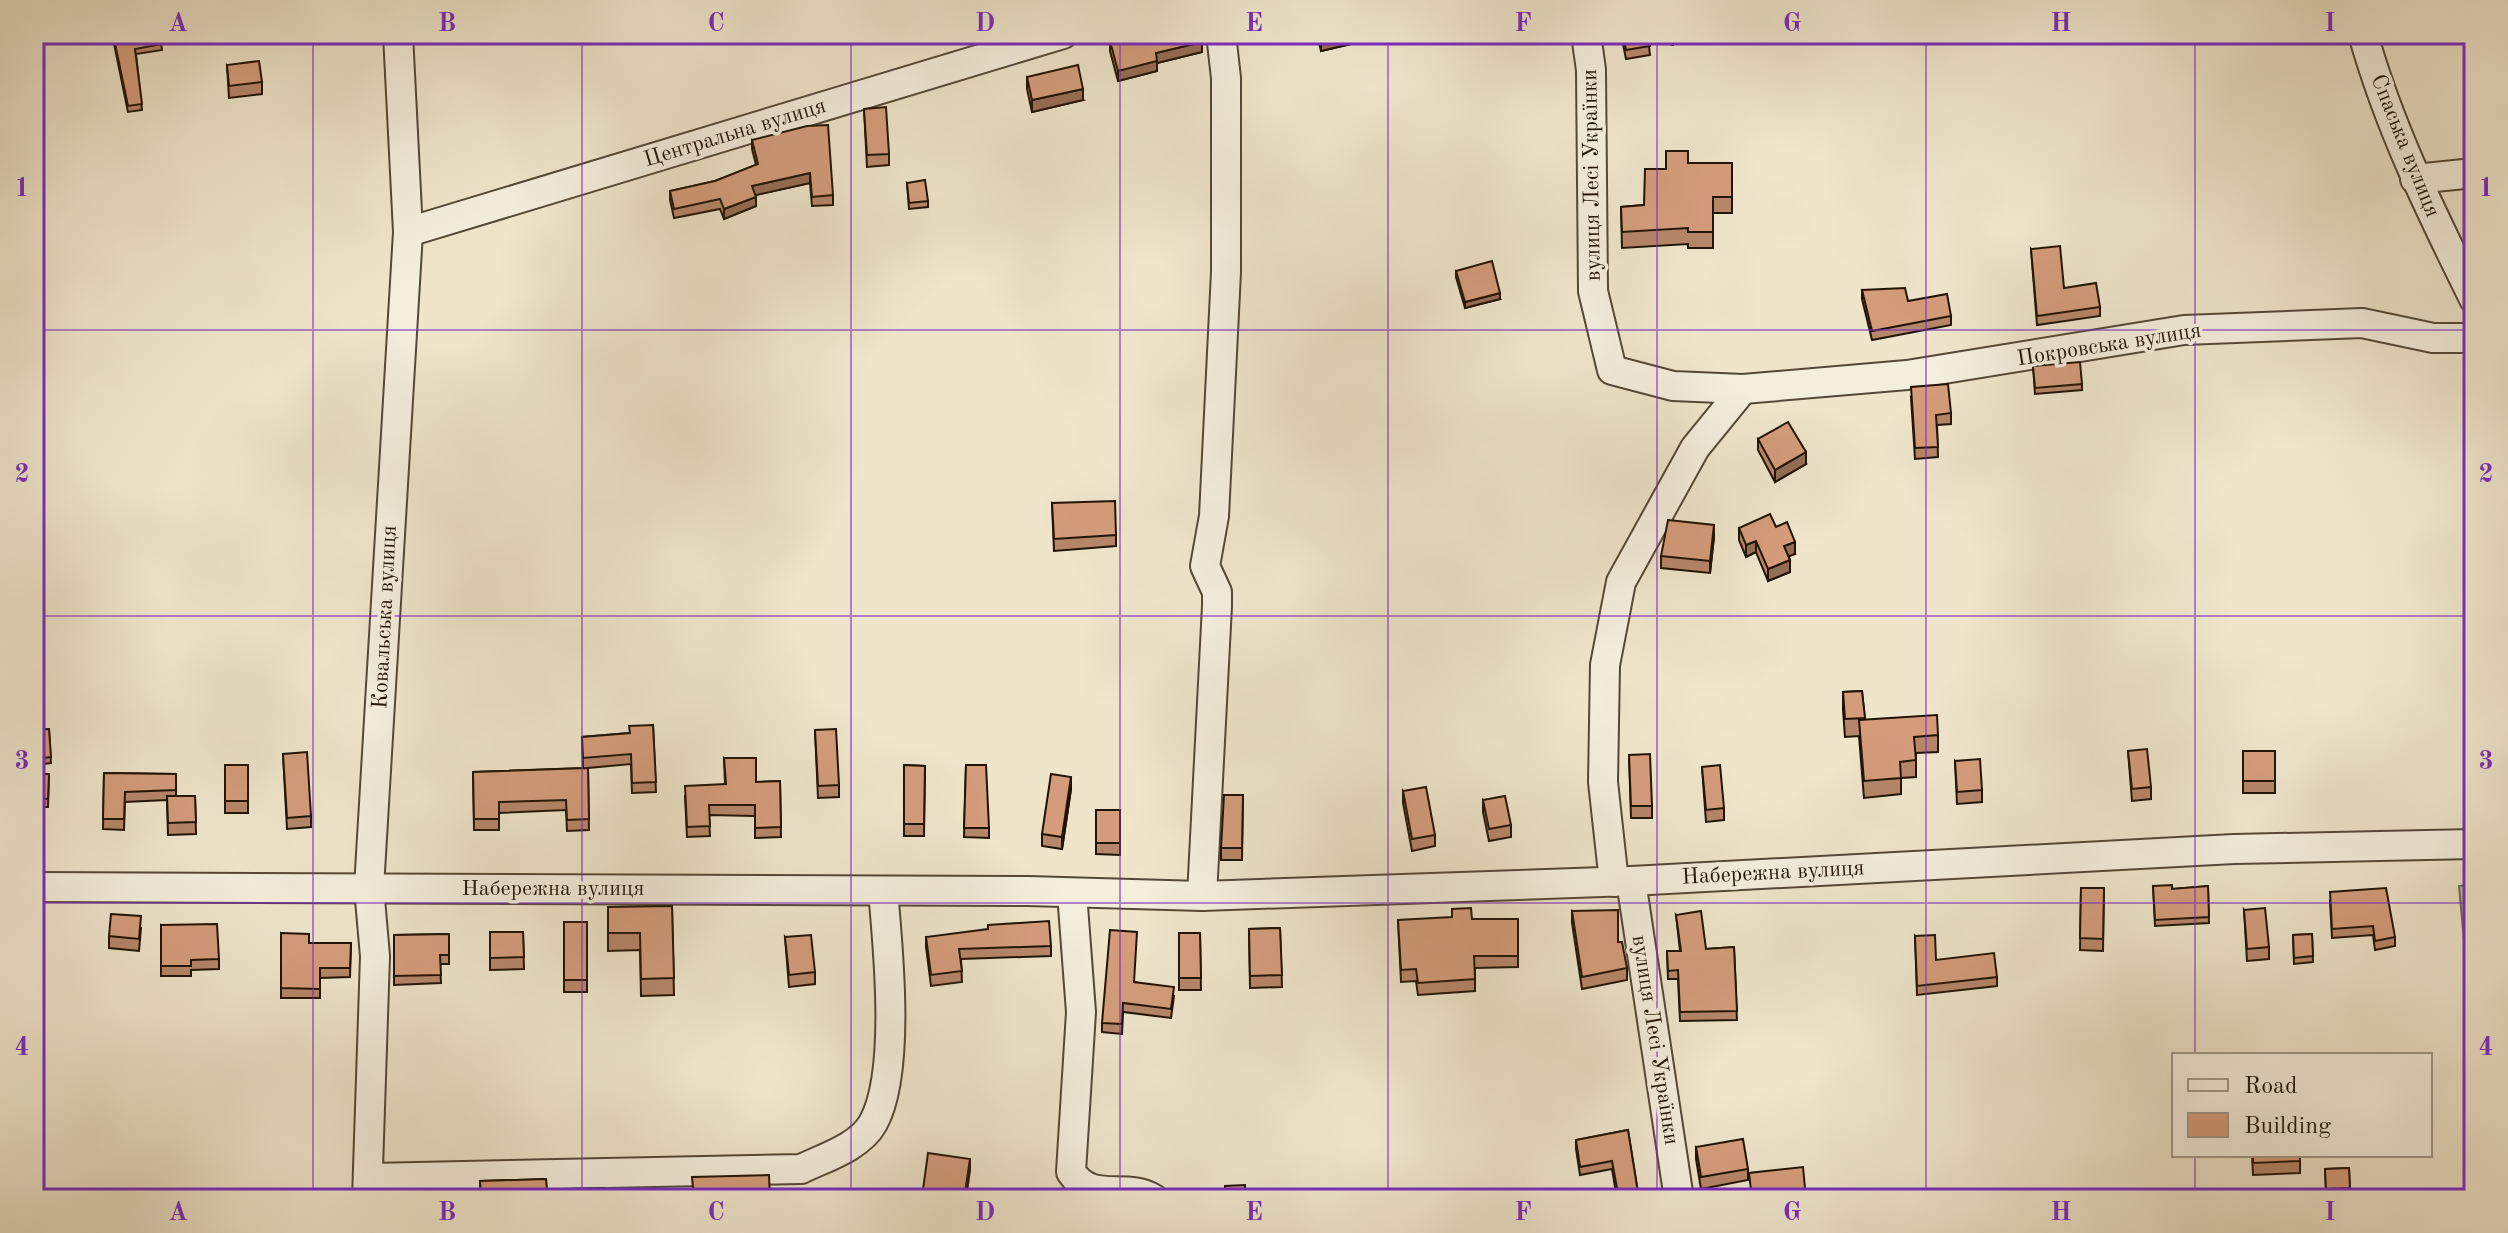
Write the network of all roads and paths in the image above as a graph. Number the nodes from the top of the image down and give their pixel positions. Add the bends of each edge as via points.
1 (398, 34) edge
2 (1063, 34) edge
3 (1221, 34) edge
4 (1586, 34) edge
5 (2363, 34) edge
6 (2474, 173) edge
7 (2415, 179) junction
8 (408, 232) junction
9 (2474, 299) edge
10 (2474, 338) edge
11 (1743, 389) junction
12 (2474, 844) edge
13 (1622, 881) junction
14 (34, 887) edge
15 (369, 888) junction
16 (883, 891) junction
17 (1072, 893) junction
18 (1202, 896) junction
19 (369, 1188) edge
20 (1154, 1199) edge
21 (1679, 1199) edge

1 - 8 street, Ковальська вулиця
2 - 8 street, Центральна вулиця
3 - 18 street via 1226,78 1226,272 1214,516 1205,566 1217,592 1217,606
4 - 11 street, вулиця Лесі Українки via 1591,70 1593,291 1612,370 1673,386
5 - 7 street, Спаська вулиця via 2377,85
6 - 7 street
7 - 9 street, Спаська вулиця
8 - 15 street, Ковальська вулиця
10 - 11 street, Покровська вулиця via 2433,338 2362,323 2184,330 1907,375
11 - 13 street, вулиця Лесі Українки via 1695,448 1621,582 1605,665 1603,782
12 - 13 street, Набережна вулиця via 2234,849
13 - 18 street, Набережна вулиця
13 - 21 street, вулиця Лесі Українки
14 - 15 street, Набережна вулиця
15 - 16 street, Набережна вулиця
15 - 19 street, Ковальська вулиця via 375,956
16 - 17 street, Набережна вулиця
16 - 19 street via 889,951 888,1064 873,1125 851,1144 801,1169
17 - 18 street, Набережна вулиця
17 - 20 street via 1081,1012 1071,1172 1085,1188 1100,1193 1133,1191

